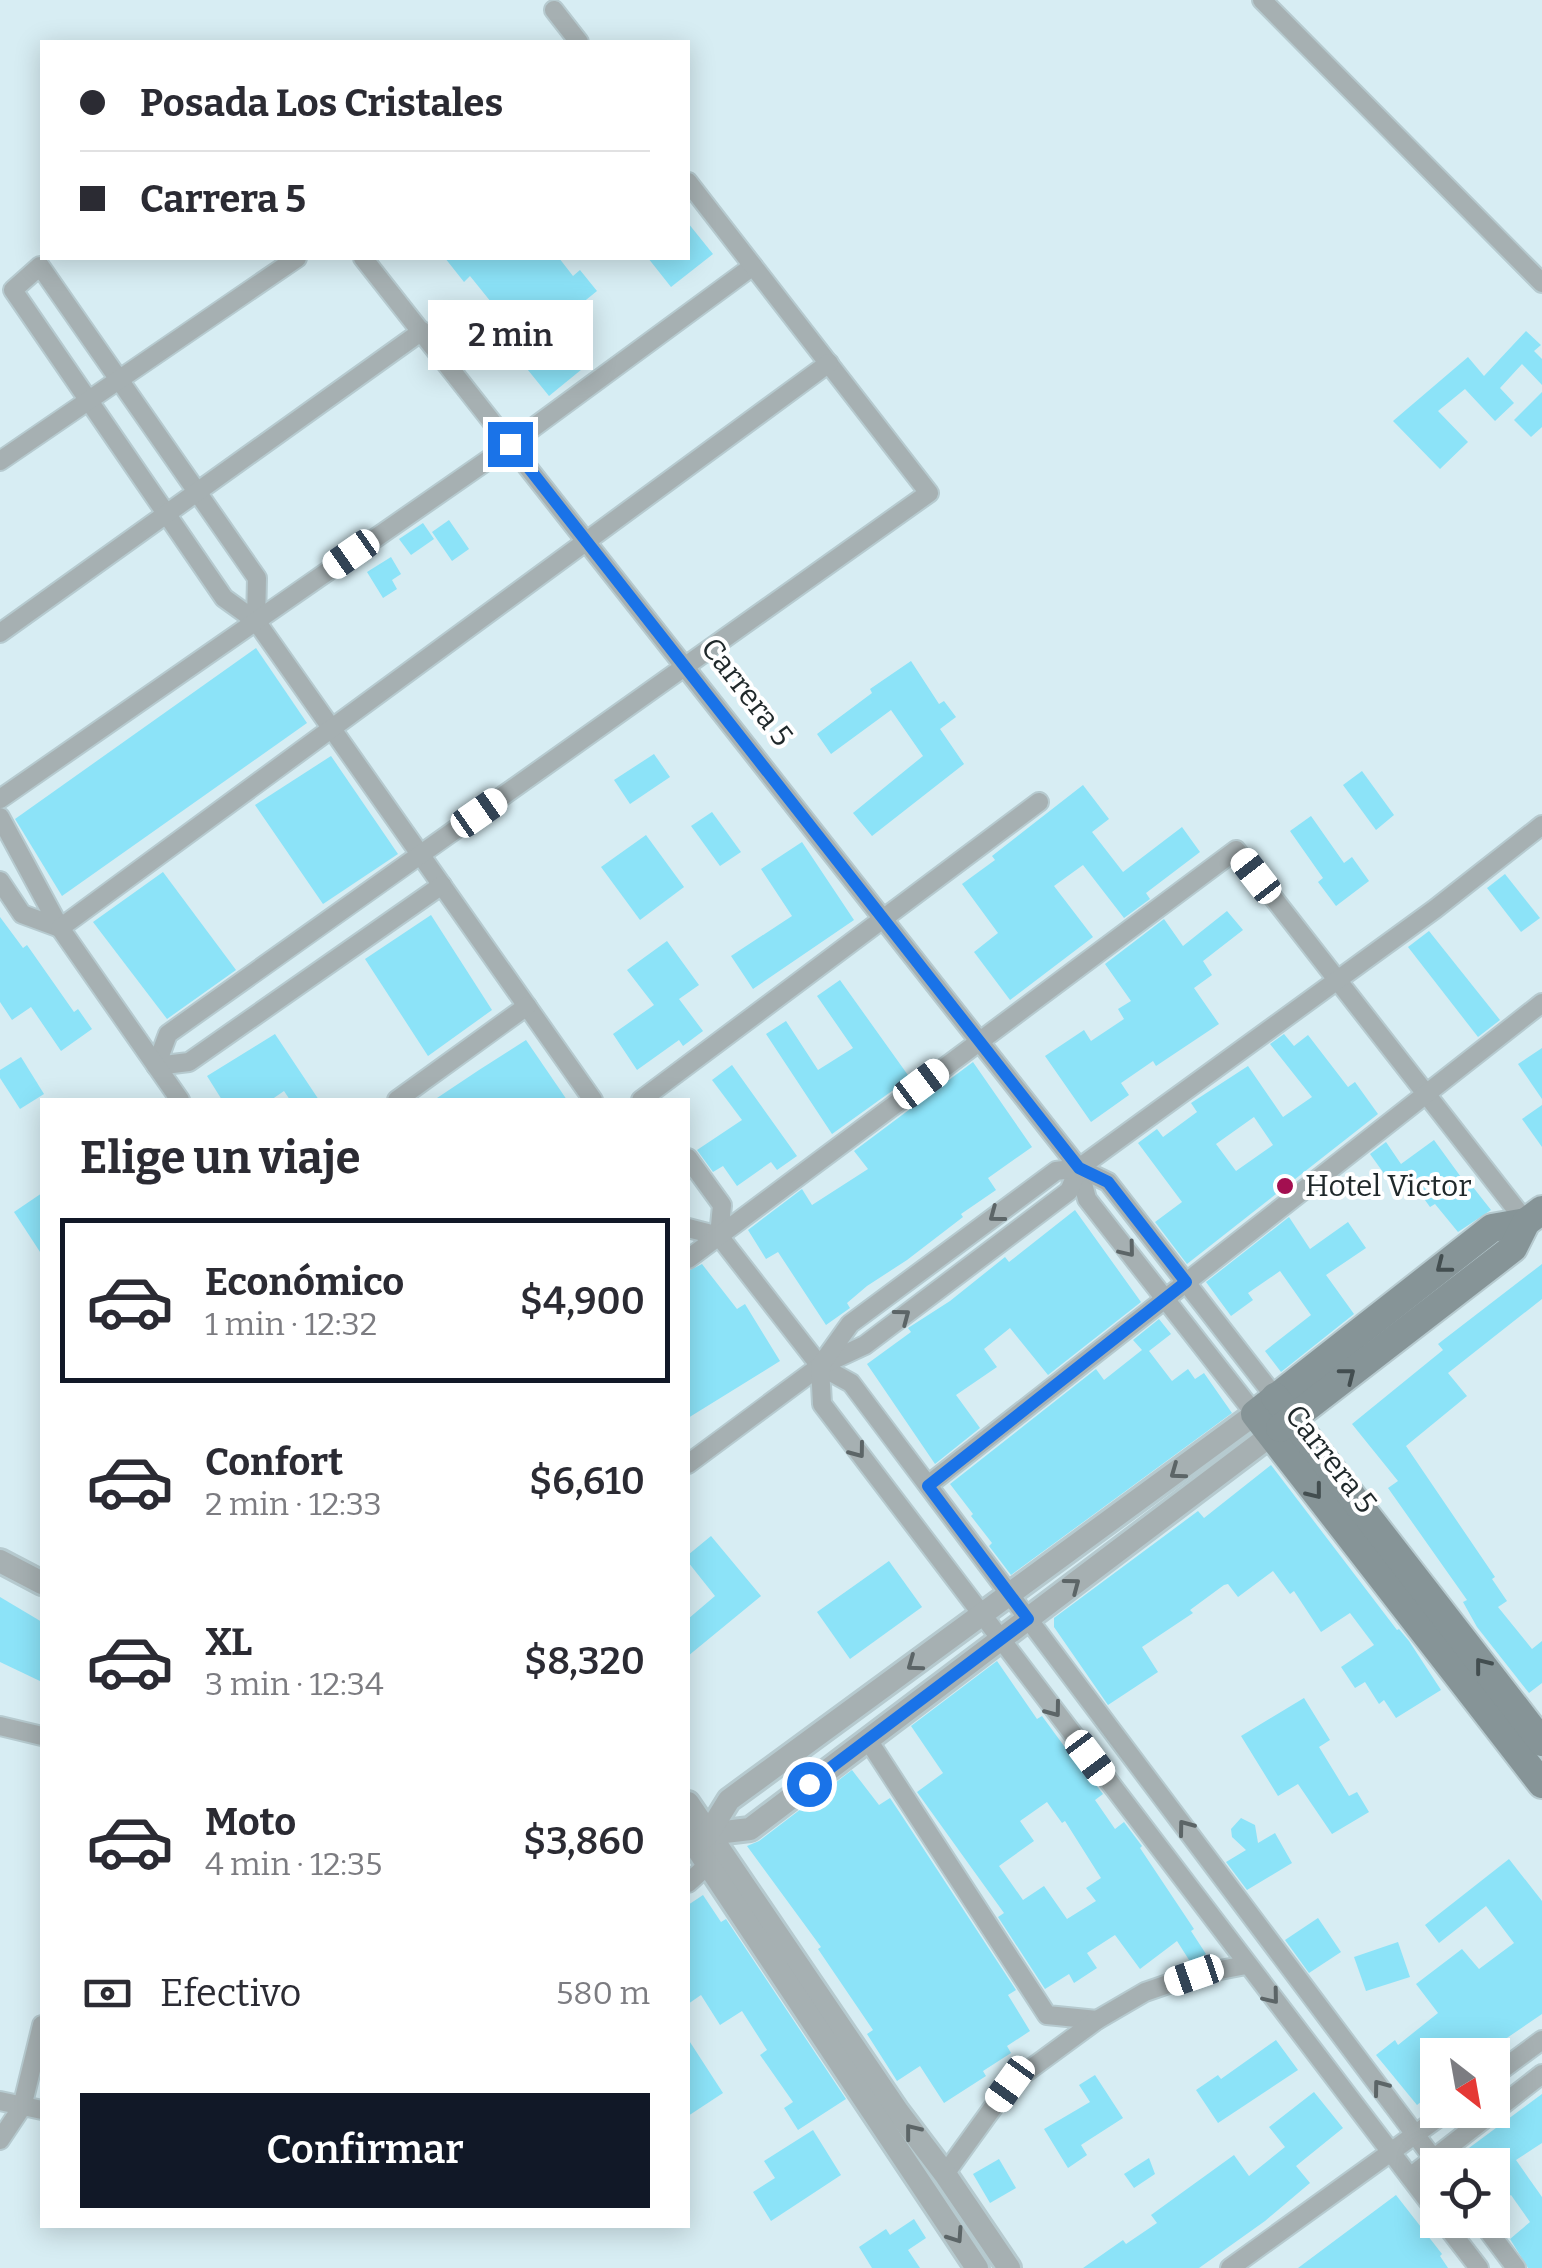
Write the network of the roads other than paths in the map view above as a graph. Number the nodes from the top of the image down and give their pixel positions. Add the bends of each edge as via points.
1 (1262, 0) edge
2 (554, 10) dead end
3 (577, 40) edge
4 (690, 185) edge
5 (293, 260) edge
6 (365, 260) edge
7 (753, 266) junction
8 (1542, 283) edge
9 (422, 331) junction
10 (828, 364) junction
11 (118, 378) junction
12 (88, 399) junction
13 (510, 444) junction
14 (0, 461) edge
15 (197, 492) junction
16 (168, 513) junction
17 (588, 542) junction
18 (256, 621) junction
19 (0, 634) edge
20 (685, 666) junction
21 (332, 729) junction
22 (0, 799) edge
23 (1040, 802) dead end
24 (0, 818) edge
25 (1542, 826) edge
26 (420, 855) junction
27 (0, 881) edge
28 (442, 885) junction
29 (882, 918) junction
30 (60, 928) junction
31 (1337, 978) junction
32 (1542, 1003) edge
33 (527, 1006) junction
34 (978, 1040) junction
35 (156, 1066) junction
36 (1428, 1093) junction
37 (179, 1098) edge
38 (400, 1098) edge
39 (592, 1098) edge
40 (646, 1098) edge
41 (690, 1161) edge
42 (1079, 1168) junction
43 (1534, 1216) edge
44 (690, 1229) edge
45 (719, 1236) junction
46 (690, 1258) edge
47 (1186, 1282) junction
48 (1167, 1298) junction
49 (820, 1366) junction
50 (1273, 1416) junction
51 (690, 1463) edge
52 (928, 1486) junction
53 (0, 1562) edge
54 (40, 1582) edge
55 (1010, 1594) junction
56 (982, 1614) junction
57 (1028, 1619) junction
58 (1002, 1640) junction
59 (0, 1726) edge
60 (1530, 1730) edge
61 (40, 1736) edge
62 (868, 1740) junction
63 (1542, 1784) edge
64 (690, 1811) edge
65 (697, 1837) edge
66 (709, 1864) junction
67 (690, 1881) edge
68 (1246, 1965) junction
69 (1097, 2020) junction
70 (40, 2033) edge
71 (1542, 2040) edge
72 (1510, 2064) edge
73 (1542, 2074) edge
74 (0, 2101) edge
75 (22, 2107) junction
76 (40, 2110) edge
77 (1424, 2128) edge
78 (1416, 2134) junction
79 (0, 2140) edge
80 (1426, 2148) edge
81 (1453, 2148) edge
82 (1390, 2151) junction
83 (1420, 2171) edge
84 (945, 2174) junction
85 (1410, 2177) junction
86 (1420, 2190) edge
87 (1456, 2238) edge
88 (1494, 2238) edge
89 (977, 2268) edge
90 (1008, 2268) edge
91 (1230, 2268) edge
92 (1479, 2268) edge
93 (1516, 2268) edge

1 - 8 street
2 - 3 street
4 - 7 street
5 - 11 street
6 - 9 street, Carrera 5
7 - 10 street
7 - 13 street
9 - 13 street, Carrera 5
9 - 15 street
10 - 17 street
10 - 20 street via 930,493
11 - 12 street
11 - 12 street via 40,266 12,290
11 - 15 street
12 - 14 street
12 - 16 street
13 - 17 street, Carrera 5
13 - 18 street
15 - 16 street
15 - 18 street via 256,578
16 - 18 street via 224,598
16 - 19 street
17 - 20 street, Carrera 5
17 - 21 street
18 - 21 street
18 - 22 street
20 - 26 street
20 - 29 street, Carrera 5
21 - 26 street
21 - 30 street
23 - 29 street
24 - 30 street
25 - 31 street
26 - 28 street
26 - 35 street via 168,1034
27 - 30 street via 22,914
28 - 33 street
28 - 35 street via 189,1062
29 - 34 street, Carrera 5
29 - 40 street
30 - 35 street
31 - 34 street via 1236,850
31 - 36 street
31 - 42 street
32 - 36 street
33 - 38 street
33 - 39 street
34 - 42 street, Carrera 5
34 - 45 street
35 - 37 street
36 - 43 street
36 - 47 street
41 - 45 street via 722,1205
42 - 47 street, Carrera 5 via 1108,1182
42 -> 48 street, Carrera 5 via 1086,1198
42 - 49 street via 1069,1190 1038,1214 865,1345
43 - 50 main road via 1513,1248
44 - 45 street
45 - 46 street
45 - 49 street
47 - 48 street
47 - 50 street, Carrera 5
48 - 50 street, Carrera 5
48 - 52 street
49 - 51 street
49 - 52 street via 851,1383
49 -> 56 street via 822,1404
50 -> 55 street
57 -> 50 street
50 - 60 main road, Carrera 5
52 - 55 street
53 - 54 street
55 - 56 street
55 - 57 street
56 - 58 street
56 -> 65 street via 730,1800
57 - 58 street
78 -> 57 street
58 - 62 street
58 -> 68 street
59 - 61 street
60 - 63 main road, Carrera 5
62 - 65 street via 750,1829
62 - 69 street via 1047,2015
64 - 65 street
65 - 66 street
84 -> 65 street
66 - 67 street
66 -> 89 street
68 - 69 street via 1145,1992
68 -> 82 street
69 - 84 street via 1010,2084
70 - 75 street
71 - 72 street
73 - 81 street
74 - 75 street
75 - 76 street
75 - 79 street
77 - 78 street
78 - 80 street
78 - 82 street
82 - 85 street
82 - 91 street
83 - 85 street
84 - 90 street
85 - 86 street
87 - 92 street
88 - 93 street

